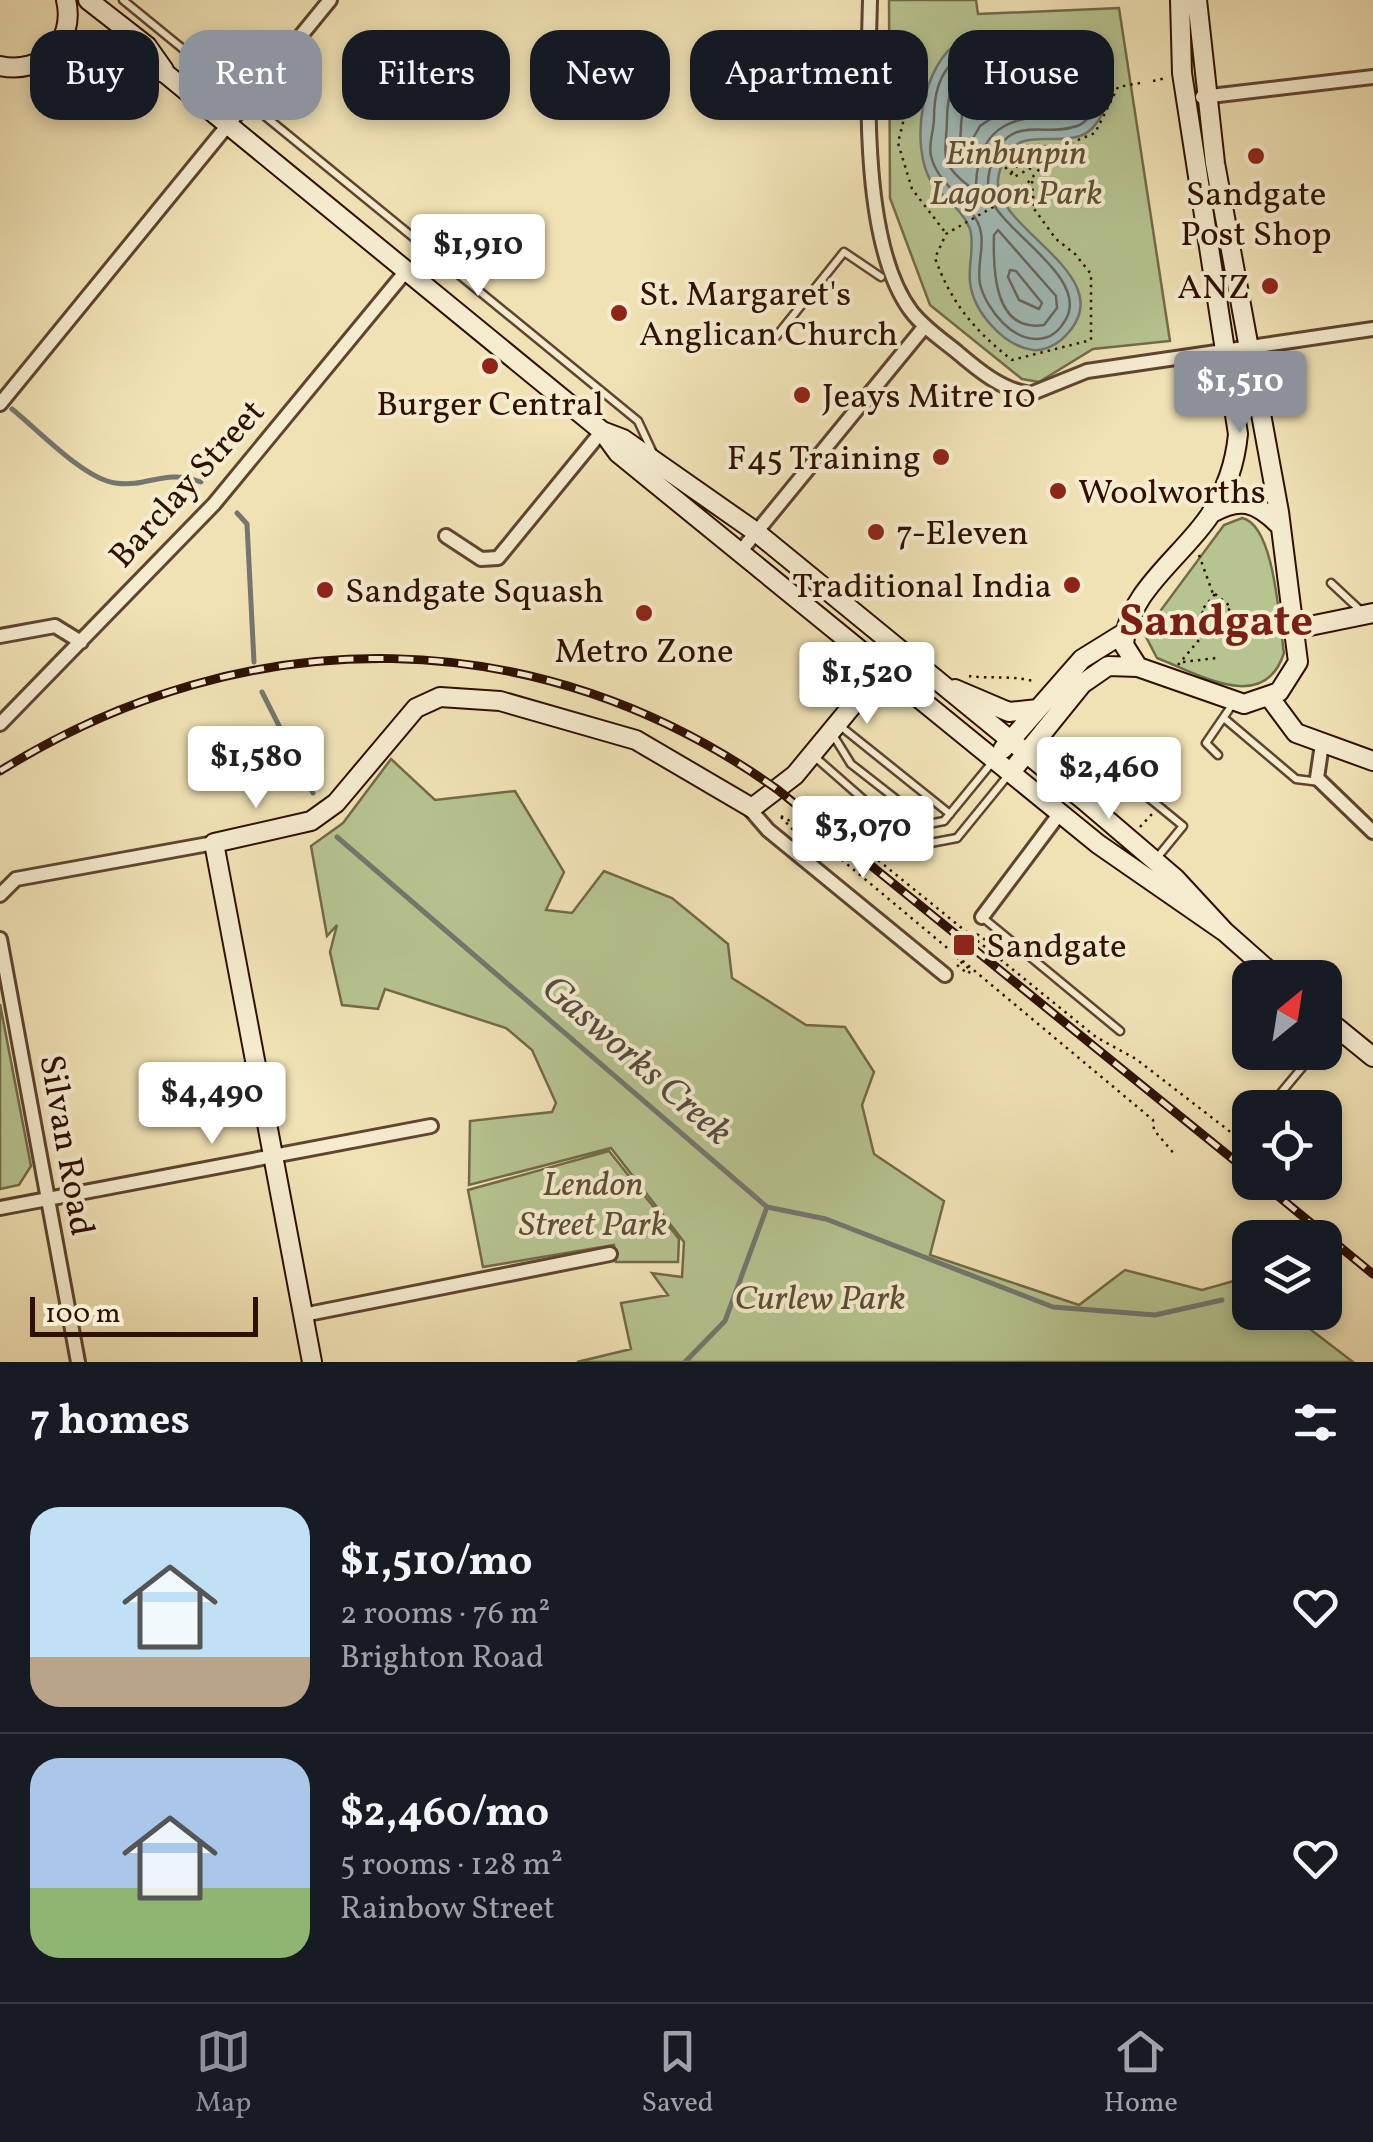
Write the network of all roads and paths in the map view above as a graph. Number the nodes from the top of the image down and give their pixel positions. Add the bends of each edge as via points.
1 (66, 0) edge
2 (88, 0) edge
3 (123, 0) edge
4 (330, 0) edge
5 (870, 0) edge
6 (1180, 0) edge
7 (1197, 0) edge
8 (65, 30) edge
9 (306, 30) edge
10 (179, 46) edge
11 (30, 64) edge
12 (5, 69) edge
13 (159, 70) edge
14 (166, 74) junction
15 (1176, 76) dead end
16 (1373, 77) edge
17 (1153, 80) dead end
18 (1140, 83) dead end
19 (1206, 96) junction
20 (1186, 100) junction
21 (233, 120) edge
22 (270, 120) edge
23 (904, 120) edge
24 (229, 125) junction
25 (1024, 149) dead end
26 (1056, 149) junction
27 (1032, 157) dead end
28 (1010, 173) junction
29 (1032, 180) junction
30 (1021, 191) junction
31 (1034, 208) junction
32 (946, 234) junction
33 (927, 255) dead end
34 (936, 258) junction
35 (406, 271) junction
36 (880, 277) dead end
37 (925, 326) junction
38 (1373, 329) edge
39 (771, 343) dead end
40 (1247, 346) junction
41 (1226, 349) junction
42 (0, 404) edge
43 (602, 431) junction
44 (654, 460) junction
45 (1212, 513) junction
46 (1278, 524) junction
47 (756, 532) junction
48 (446, 536) dead end
49 (1192, 550) dead end
50 (740, 552) junction
51 (1331, 583) dead end
52 (1214, 596) junction
53 (1227, 612) junction
54 (1370, 614) edge
55 (1214, 622) junction
56 (1289, 624) junction
57 (1124, 633) junction
58 (0, 636) edge
59 (81, 642) junction
60 (899, 650) junction
61 (1216, 658) dead end
62 (1179, 663) junction
63 (1138, 666) junction
64 (884, 668) junction
65 (1175, 671) dead end
66 (958, 674) dead end
67 (1035, 682) dead end
68 (940, 685) junction
69 (1270, 698) junction
70 (1038, 709) junction
71 (1229, 710) junction
72 (0, 724) edge
73 (835, 728) junction
74 (1322, 744) junction
75 (1017, 747) junction
76 (813, 755) junction
77 (1218, 755) dead end
78 (995, 759) junction
79 (1373, 761) edge
80 (1011, 772) junction
81 (1320, 782) junction
82 (1139, 790) dead end
83 (1158, 806) junction
84 (749, 808) junction
85 (820, 812) dead end
86 (1060, 813) junction
87 (950, 814) junction
88 (780, 816) dead end
89 (1140, 828) dead end
90 (1373, 832) edge
91 (214, 843) junction
92 (1155, 860) junction
93 (1142, 877) junction
94 (1, 892) edge
95 (974, 920) junction
96 (962, 928) junction
97 (1225, 932) junction
98 (0, 939) edge
99 (951, 950) junction
100 (1257, 960) edge
101 (945, 975) dead end
102 (1120, 1031) dead end
103 (1342, 1037) edge
104 (1373, 1058) edge
105 (1299, 1070) edge
106 (1283, 1090) edge
107 (432, 1126) dead end
108 (1232, 1133) edge
109 (1176, 1156) dead end
110 (273, 1157) junction
111 (48, 1199) junction
112 (0, 1208) edge
113 (610, 1254) dead end
114 (303, 1315) junction
115 (78, 1362) edge
116 (312, 1362) edge

1 - 8 main road
2 - 14 main road via 146,46
3 - 10 lane
4 - 9 street
5 - 37 street via 874,199 900,293
6 - 20 main road
7 - 19 main road
11 - 12 main road
13 - 14 main road
14 - 24 main road
15 - 17 path
16 - 19 street
18 - 26 path via 1118,86 1087,140
19 - 20 street
19 - 40 main road
20 - 41 main road
21 - 24 street
22 - 44 lane via 638,421
23 - 32 path via 898,143 912,189
24 - 35 main road
24 - 42 street
25 - 28 path via 1007,158
26 - 28 path via 1039,144
26 - 29 path
27 - 28 path via 1026,174
29 - 30 path
29 - 31 path
30 - 31 path
30 - 32 path
31 - 34 path via 1091,274 1091,340 1012,361 978,334 946,290
32 - 34 path
33 - 34 path
35 - 43 main road
35 - 59 street, Barclay Street via 214,504
36 - 39 lane via 844,252
37 - 41 street via 997,382 1030,394 1087,371
37 - 47 street
38 - 40 street
40 - 41 street
40 - 46 main road
41 - 45 main road via 1238,434 1233,472
43 - 44 main road
43 - 48 street via 498,558 481,559
43 - 50 main road via 618,453
44 - 47 main road
45 - 46 main road via 1246,502
45 - 57 main road via 1133,610
46 - 56 main road
47 - 50 street
47 - 60 main road
49 - 52 path via 1202,558
50 - 64 main road
51 - 54 lane
52 - 53 path via 1231,608
52 - 55 path via 1201,611
53 - 55 path
53 - 56 path
54 - 56 main road
55 - 62 path
56 - 69 main road via 1298,662
57 - 63 main road
57 - 70 main road via 1082,658
58 - 59 street via 55,626
59 - 72 street, Barclay Street
60 - 64 main road
60 - 68 main road
61 - 62 path
62 - 65 path
63 - 71 main road
63 - 75 main road via 1094,672
64 - 73 main road
64 - 78 main road
66 - 67 path
68 - 70 main road via 1009,712
68 - 75 main road
69 - 71 main road
69 - 74 main road via 1287,726
70 - 75 main road
71 - 77 lane via 1206,743
71 - 81 lane via 1296,780
73 - 76 main road
73 - 87 lane
73 - 87 lane via 851,764 919,820 935,824
74 - 79 main road
74 - 81 street via 1315,769
75 - 78 main road
75 - 80 main road
75 - 92 main road
76 - 80 lane via 896,828 926,844 957,838
76 - 84 main road via 786,784
78 - 80 main road
78 - 87 lane
80 - 86 main road
81 - 90 street
82 - 83 lane
83 - 89 path
83 - 92 lane via 1183,826
84 - 91 main road via 636,740 500,701 440,697 416,708 336,804 311,821
84 - 101 street
85 - 96 path
86 - 93 main road
86 - 95 street
88 - 99 path via 805,829
91 - 94 street via 16,878
91 - 110 main road
92 - 93 lane
92 - 97 main road
93 - 97 main road
95 - 96 path
95 - 99 path, bridge via 994,941 978,934 957,959 972,970 968,974 946,956
95 - 102 lane
96 - 108 path via 1096,1037
97 - 100 main road
98 - 111 street, Silvan Road
99 - 109 path via 1153,1120
103 - 104 main road
105 - 106 lane
107 - 110 street
110 - 111 street
110 - 114 main road
111 - 112 street
111 - 115 street, Silvan Road
113 - 114 street
114 - 116 main road

